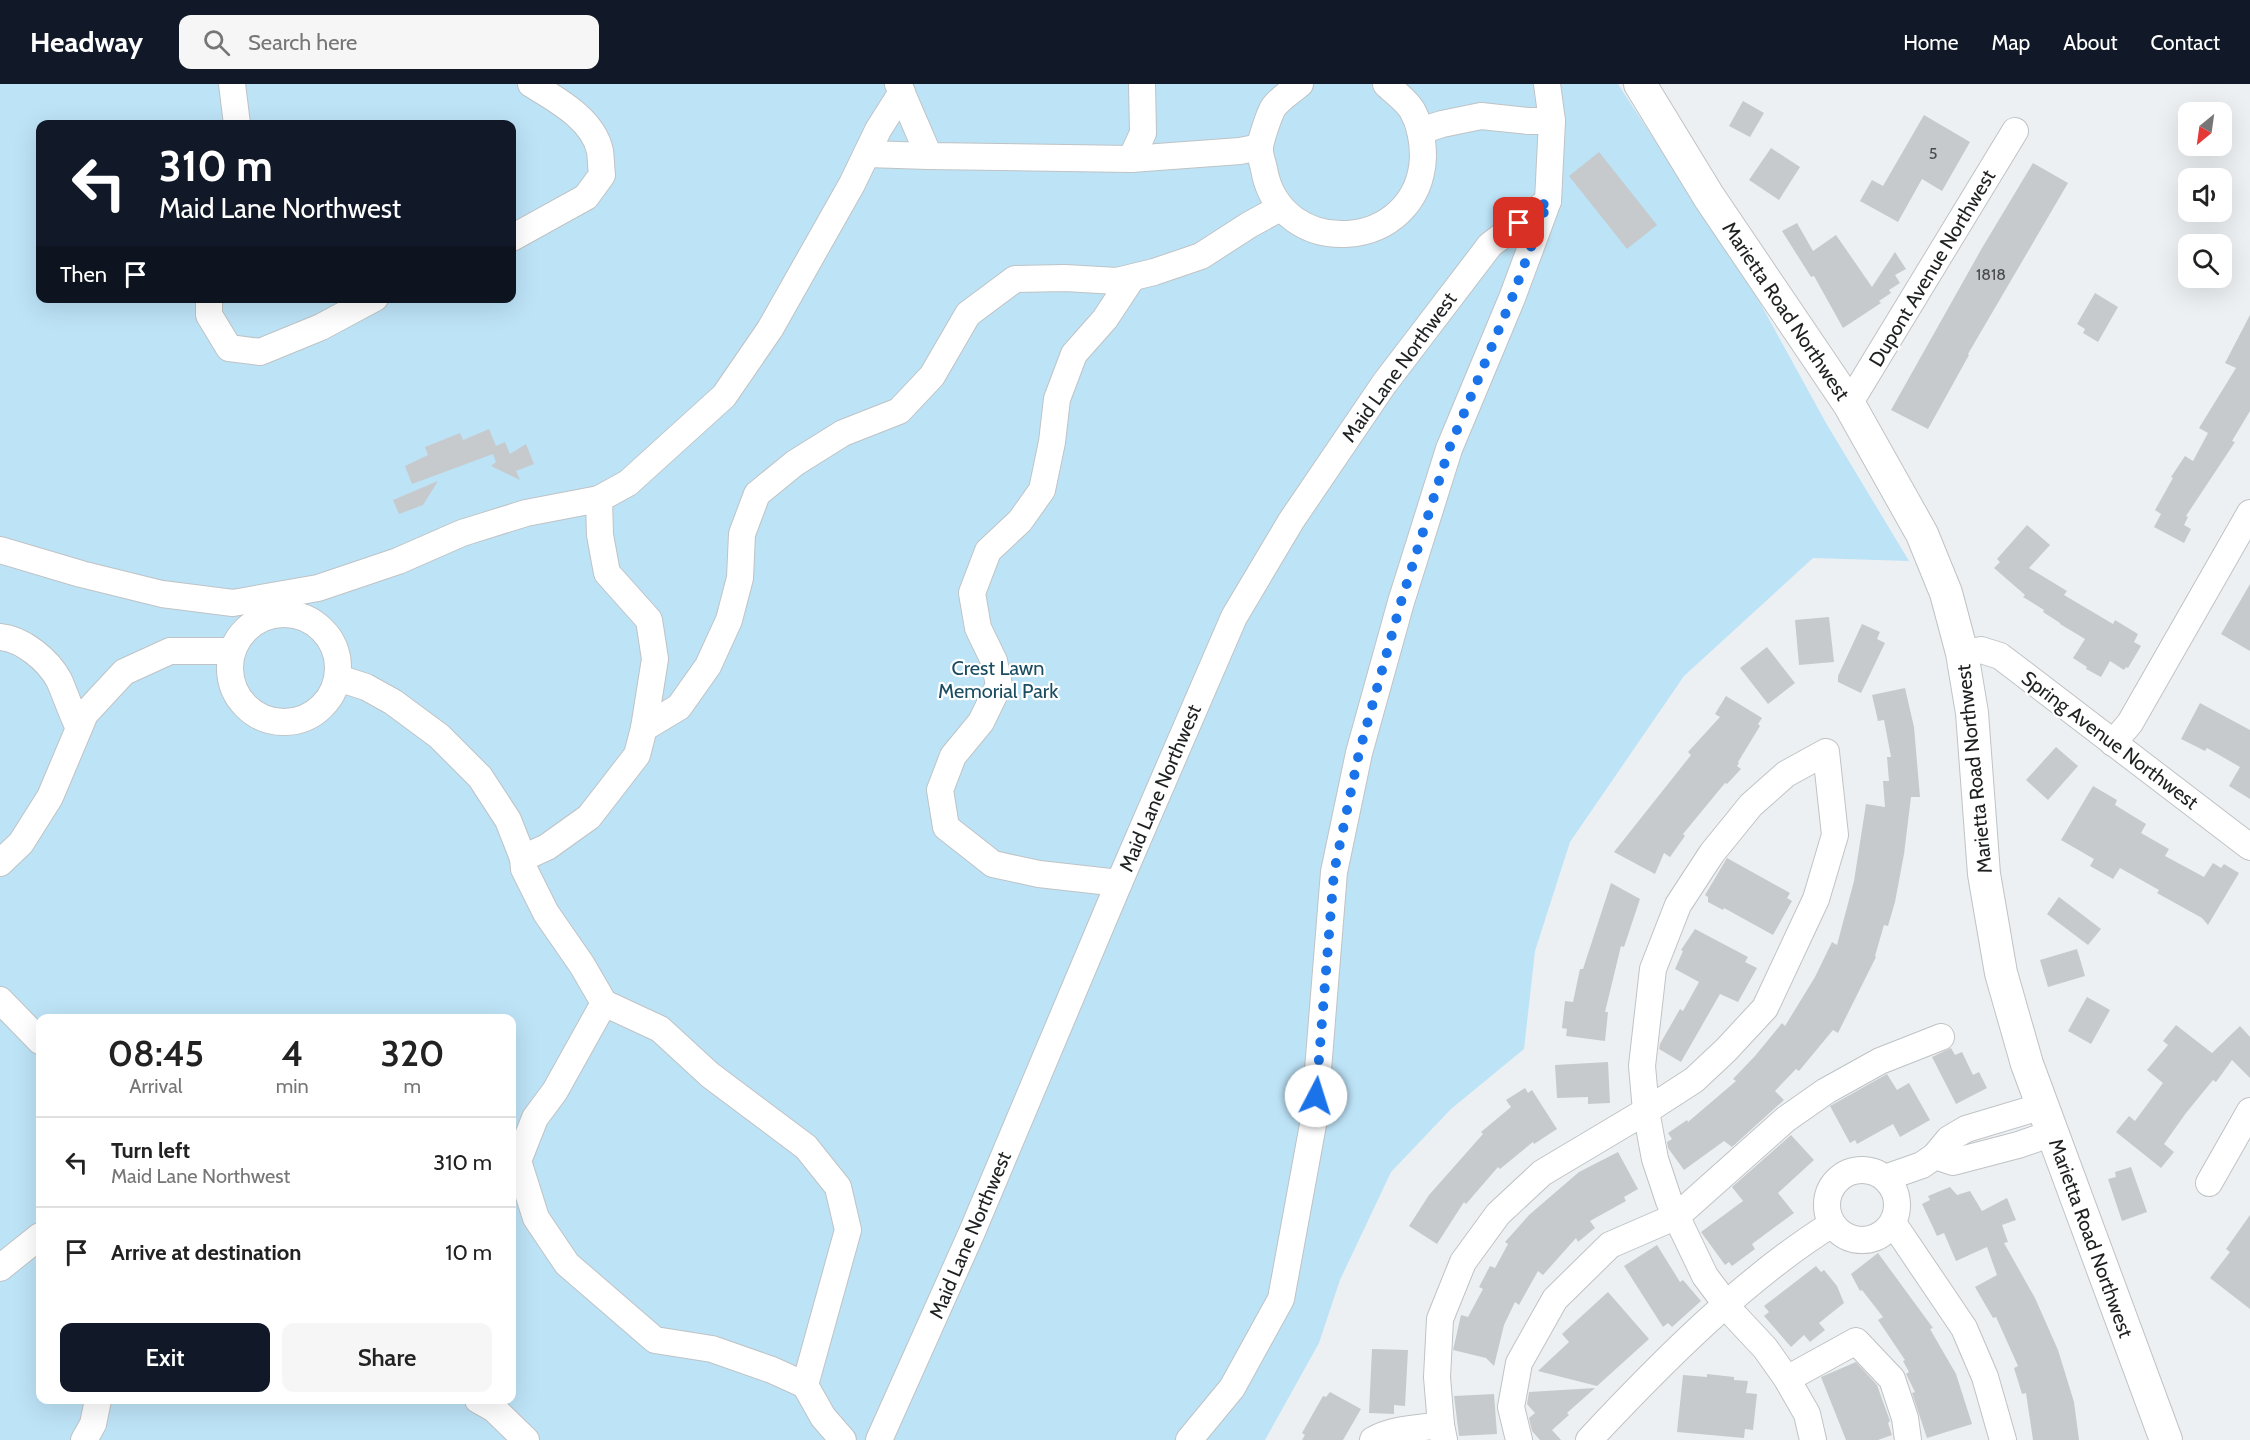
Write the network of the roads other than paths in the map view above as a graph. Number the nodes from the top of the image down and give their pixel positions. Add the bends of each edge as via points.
1 (232, 84) edge
2 (531, 84) edge
3 (1142, 84) edge
4 (1300, 84) edge
5 (1386, 84) edge
6 (1547, 84) edge
7 (1640, 84) edge
8 (900, 88) edge
9 (236, 120) edge
10 (1552, 121) junction
11 (1420, 131) junction
12 (2015, 131) dead end
13 (1260, 147) junction
14 (867, 154) junction
15 (929, 156) junction
16 (1131, 159) junction
17 (1548, 201) junction
18 (1280, 208) junction
19 (516, 236) edge
20 (1132, 278) junction
21 (209, 303) edge
22 (366, 303) edge
23 (1849, 404) junction
24 (599, 499) junction
25 (2250, 514) edge
26 (0, 550) edge
27 (0, 637) edge
28 (232, 651) junction
29 (1962, 653) junction
30 (338, 678) junction
31 (79, 728) junction
32 (644, 728) junction
33 (2113, 743) junction
34 (2250, 847) edge
35 (523, 858) junction
36 (0, 863) edge
37 (1119, 883) junction
38 (0, 1000) edge
39 (604, 1003) junction
40 (36, 1037) edge
41 (1941, 1037) dead end
42 (1646, 1111) junction
43 (2250, 1111) edge
44 (2048, 1119) junction
45 (1885, 1179) junction
46 (2210, 1183) dead end
47 (1677, 1216) junction
48 (1893, 1223) junction
49 (1832, 1224) junction
50 (36, 1239) edge
51 (0, 1268) edge
52 (1727, 1305) junction
53 (1787, 1379) junction
54 (805, 1385) junction
55 (97, 1404) edge
56 (485, 1404) edge
57 (1442, 1433) edge
58 (84, 1440) edge
59 (526, 1440) edge
60 (843, 1440) edge
61 (879, 1440) edge
62 (1189, 1440) edge
63 (1373, 1440) edge
64 (1519, 1440) edge
65 (1589, 1440) edge
66 (1813, 1440) edge
67 (1908, 1440) edge
68 (2003, 1440) edge
69 (2166, 1440) edge

1 - 9 street
2 - 19 street via 559,101 589,128 599,149 602,174 586,197
3 - 16 street via 1143,133
4 - 13 street via 1274,107
5 - 11 street via 1411,109
6 - 10 street
7 - 23 main road, Marietta Road Northwest via 1709,197
8 - 14 street
8 - 15 street
10 - 11 street via 1481,116
10 - 17 street
11 - 18 street via 1422,173 1413,195 1395,217 1379,227 1336,235 1309,228
12 - 23 street, Dupont Avenue Northwest
13 - 16 street
13 - 18 street via 1267,186
14 - 15 street
14 - 24 street via 770,329 724,396 628,483
15 - 16 street
17 - 37 street, Maid Lane Northwest via 1490,245 1384,384 1291,521 1234,617
17 - 62 street via 1449,449 1359,753 1334,872 1314,1119 1281,1299 1232,1388
18 - 20 street via 1201,256
20 - 32 street via 1015,279 968,314 932,376 899,411 843,433 795,463 757,494 742,534 740,578 729,620 708,666 679,707
20 - 37 street via 1074,354 1057,399 1042,490 1020,521 988,551 972,593 978,628 994,661 999,685 981,722 953,756 940,790 946,827 993,864 1039,874
21 - 22 street via 209,315 229,348 260,352
23 - 29 main road, Marietta Road Northwest via 1922,534 1946,593
24 - 26 street via 526,513 472,530 318,588 233,603 162,594
24 - 32 street via 607,573 650,620 655,659
25 - 33 street via 2130,723
27 - 31 street via 19,642 39,656 58,679
28 - 30 street via 248,627 268,616 287,614 309,620 324,632 336,654
28 - 30 street via 229,670 237,697 260,717 279,723 307,718 320,710
28 - 31 street via 170,651 124,672 86,714
29 - 33 street, Spring Avenue Northwest via 1981,650 2000,656
29 - 44 main road, Marietta Road Northwest via 1972,713 1984,874 2001,973 2027,1064
30 - 35 street via 393,702 439,736 480,777 508,820
31 - 36 street via 45,807 21,843
32 - 35 street via 637,755 589,817
33 - 34 street, Spring Avenue Northwest
35 - 39 street via 524,869 546,913
37 - 61 street, Maid Lane Northwest via 972,1232
38 - 40 street
39 - 54 street via 660,1029 710,1075 806,1148 838,1187 848,1230
39 - 54 street via 555,1091 535,1118 518,1161 536,1218 567,1264 655,1340 712,1349
41 - 47 street via 1880,1061 1826,1091 1786,1119
42 - 42 street via 1642,1066 1653,969 1678,905 1712,853 1751,805 1786,774 1826,752 1835,835 1816,899 1765,1008 1694,1080
42 - 47 street via 1655,1159
42 - 57 street via 1542,1173 1498,1214 1463,1262 1440,1319 1437,1377
43 - 46 street
44 - 45 street via 1966,1129 1949,1139 1922,1165
44 - 69 main road, Marietta Road Northwest
45 - 48 street via 1897,1198
45 - 49 street via 1858,1170 1843,1176 1833,1185 1828,1198
47 - 52 street via 1705,1276
47 - 64 street via 1610,1245 1555,1299 1519,1363 1511,1407
48 - 49 street via 1881,1236 1867,1240 1853,1239
48 - 68 street via 1964,1328 1985,1377
49 - 52 street
50 - 51 street
52 - 53 street
52 - 65 street
53 - 66 street via 1807,1414
53 - 67 street via 1856,1341 1892,1379
54 - 60 street via 823,1418
55 - 58 street
56 - 59 street
57 - 63 street via 1411,1429

